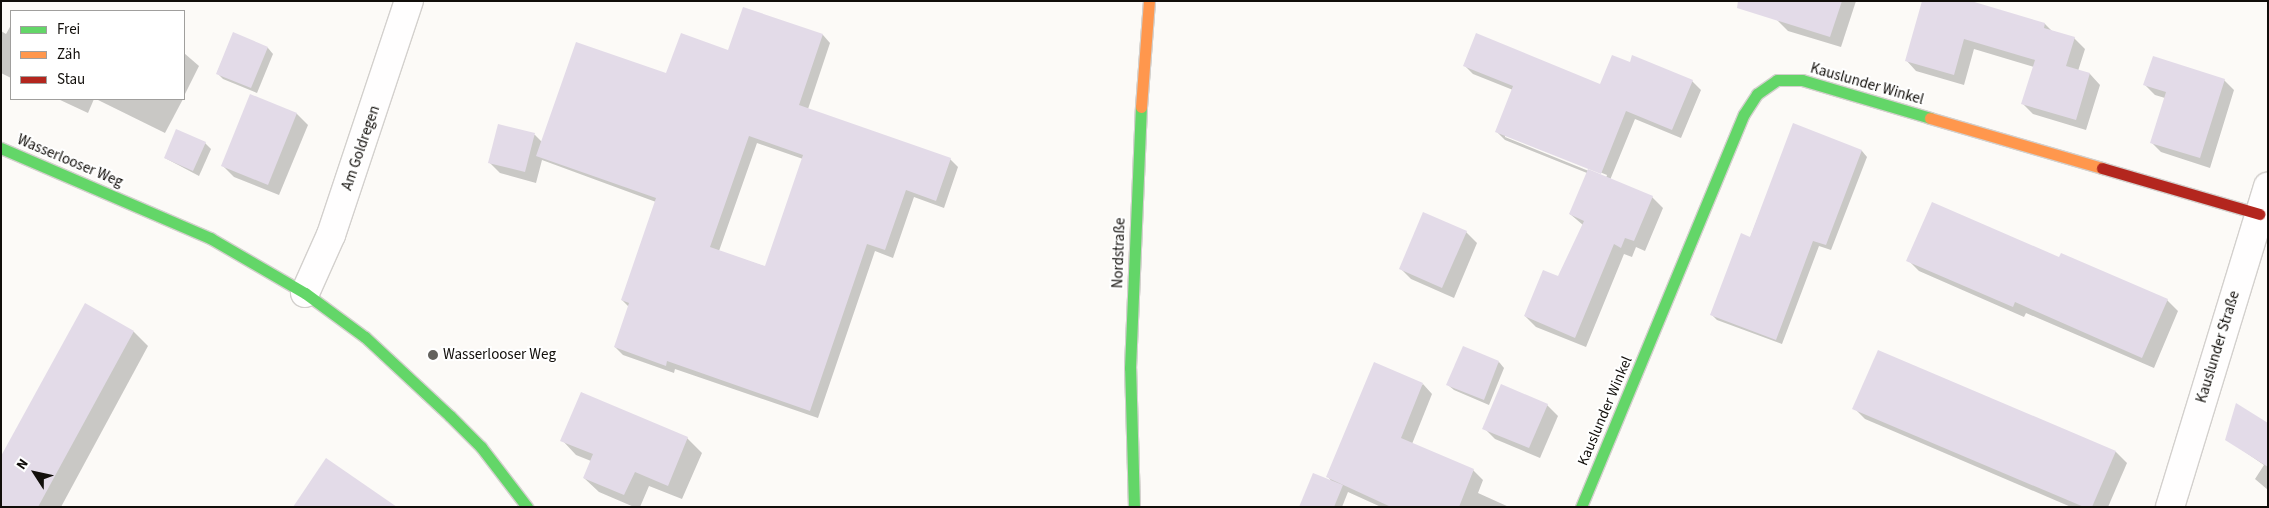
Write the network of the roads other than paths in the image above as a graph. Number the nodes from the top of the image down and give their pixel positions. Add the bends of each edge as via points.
1 (409, 1) edge
2 (1150, 1) edge
3 (1, 148) edge
4 (2268, 187) edge
5 (2259, 214) junction
6 (305, 293) junction
7 (527, 507) edge
8 (1134, 507) edge
9 (1581, 507) edge
10 (2170, 507) edge

1 - 6 street, Am Goldregen via 331,235
2 - 8 street, Nordstraße via 1141,104 1130,368
3 - 6 street, Wasserlooser Weg via 210,238
4 - 5 street, Kauslunder Straße
5 - 9 street, Kauslunder Winkel via 1802,80 1776,80 1757,94 1744,114
5 - 10 street, Kauslunder Straße
6 - 7 street, Wasserlooser Weg via 365,337 450,416 481,447

